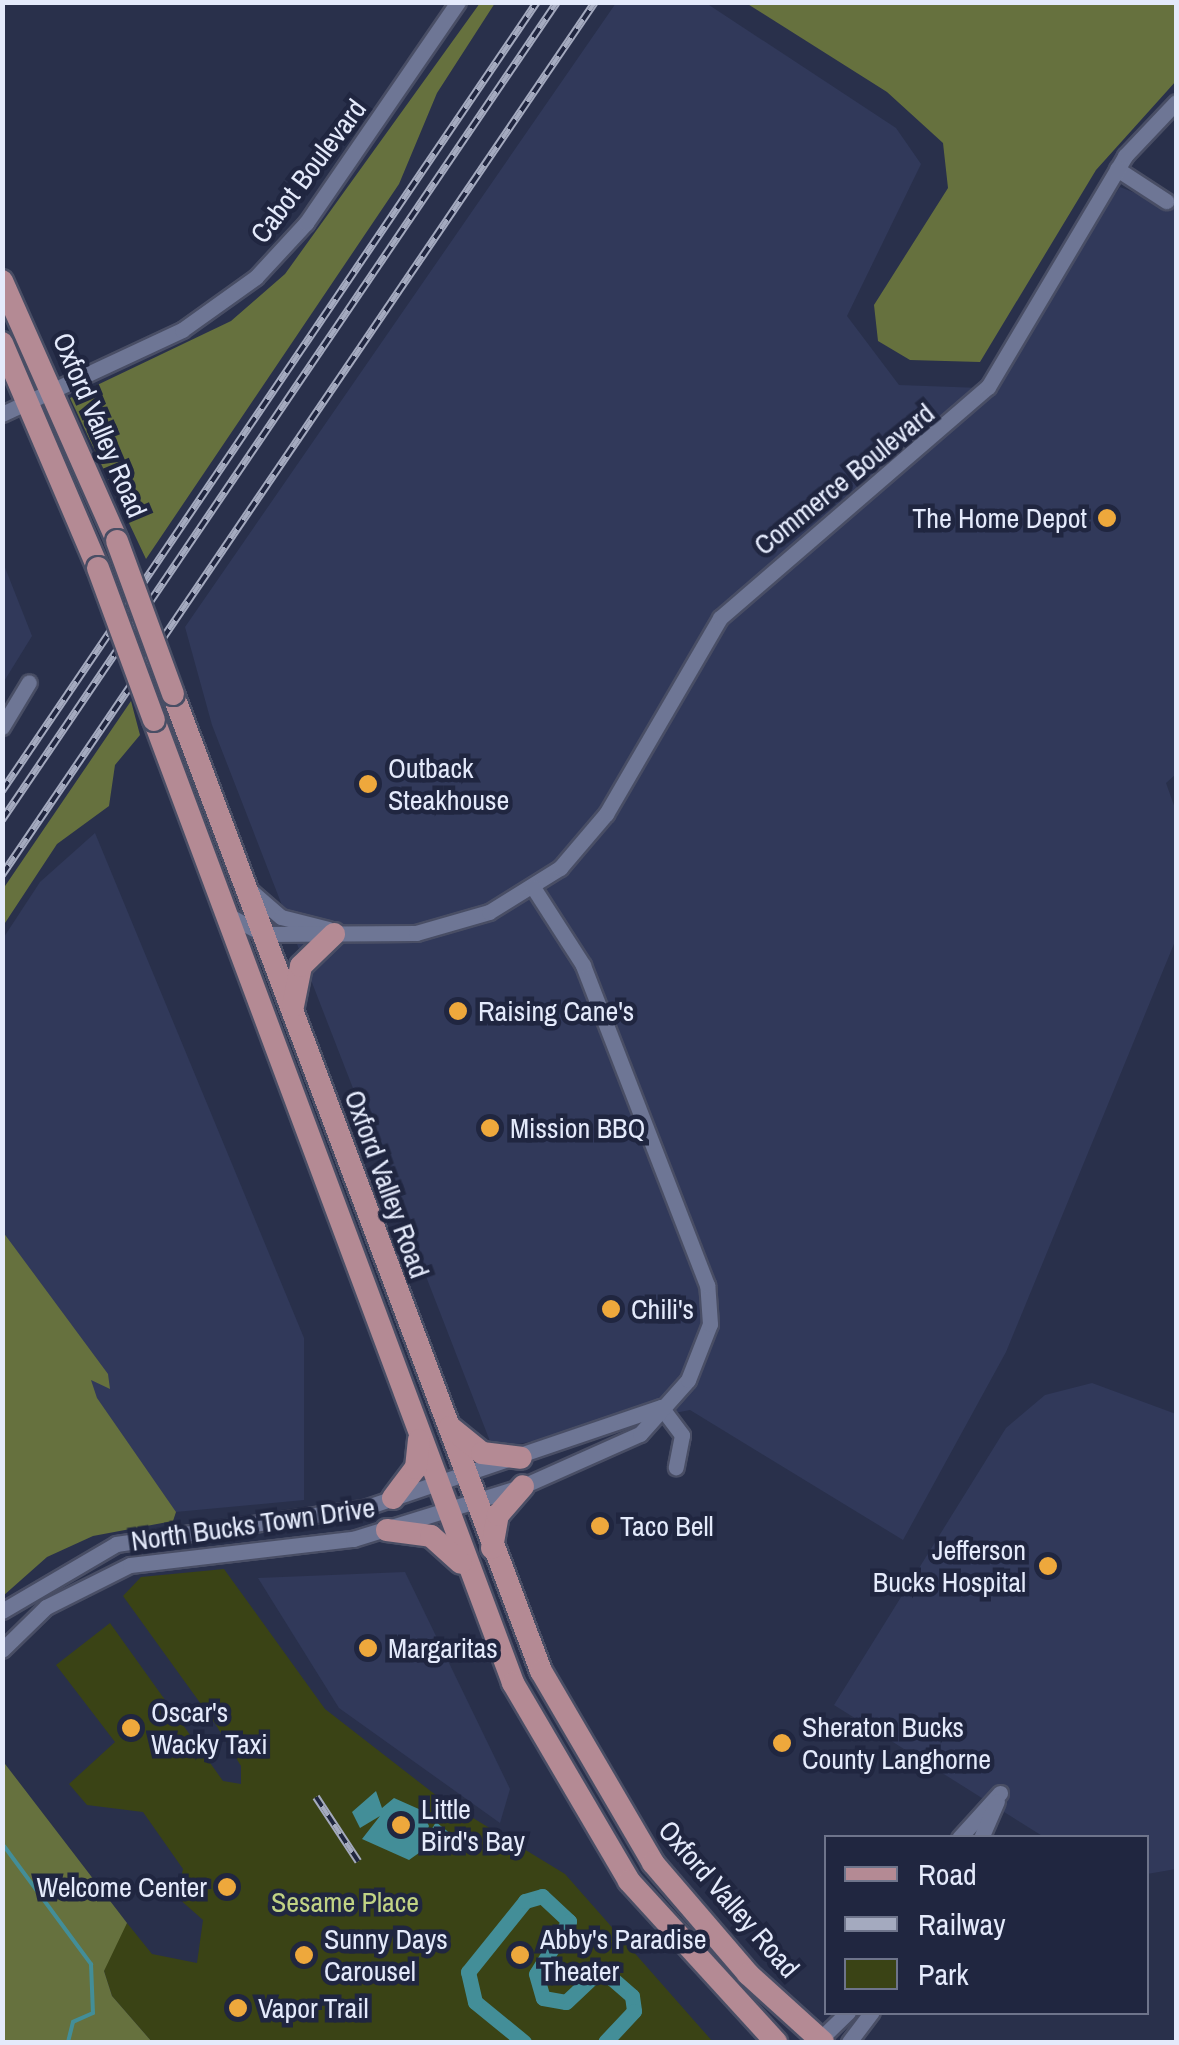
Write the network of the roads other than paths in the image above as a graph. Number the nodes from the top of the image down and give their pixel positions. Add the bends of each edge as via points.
1 (458, 2) edge
2 (1176, 102) edge
3 (1117, 169) junction
4 (1166, 200) dead end
5 (2, 281) edge
6 (2, 342) edge
7 (56, 390) junction
8 (31, 401) junction
9 (2, 414) edge
10 (29, 682) dead end
11 (2, 727) edge
12 (245, 886) junction
13 (534, 887) junction
14 (226, 914) junction
15 (262, 934) junction
16 (343, 934) junction
17 (293, 1014) junction
18 (662, 1407) junction
19 (441, 1414) junction
20 (418, 1432) junction
21 (521, 1458) junction
22 (676, 1466) dead end
23 (438, 1486) junction
24 (523, 1486) junction
25 (470, 1492) junction
26 (393, 1498) junction
27 (447, 1508) junction
28 (388, 1530) junction
29 (492, 1552) junction
30 (466, 1570) junction
31 (2, 1611) edge
32 (2, 1650) edge
33 (962, 1835) edge
34 (984, 1835) edge
35 (845, 2015) edge
36 (870, 2015) edge
37 (776, 2042) edge
38 (820, 2042) edge
39 (848, 2042) edge

1 - 7 street, Cabot Boulevard via 268,266 182,330
2 - 3 street, Commerce Boulevard
3 - 4 street
3 - 13 street, Commerce Boulevard via 988,388 720,618 606,814
5 - 7 main road, Oxford Valley Road
6 - 8 main road, Oxford Valley Road
7 - 8 street, Cabot Boulevard
7 - 12 main road, Oxford Valley Road, bridge
8 - 9 street, Cabot Boulevard
8 - 14 main road, Oxford Valley Road, bridge
10 - 11 street
12 - 15 main road, Oxford Valley Road
12 - 16 street, Commerce Boulevard via 281,917
13 - 16 street, Commerce Boulevard via 439,929
13 - 18 street via 584,965 707,1284 704,1349
14 - 15 street, Commerce Boulevard
14 - 20 main road, Oxford Valley Road
15 - 16 street, Commerce Boulevard
15 - 17 main road, Oxford Valley Road
16 - 17 main road via 301,966
17 - 19 main road, Oxford Valley Road
18 - 21 street
18 - 22 street via 682,1434
18 - 24 street via 640,1434
19 - 21 main road via 482,1453
19 - 25 main road, Oxford Valley Road
20 - 23 main road, Oxford Valley Road
20 - 26 main road via 416,1468
21 - 25 street
23 - 25 street, North Bucks Town Drive
23 - 26 street, North Bucks Town Drive
23 - 27 main road, Oxford Valley Road
24 - 25 street
24 - 29 main road via 498,1515
25 - 27 street, North Bucks Town Drive
25 - 29 main road, Oxford Valley Road
26 - 31 street, North Bucks Town Drive via 128,1541 76,1561
27 - 28 street, North Bucks Town Drive
27 - 30 main road, Oxford Valley Road
28 - 30 main road via 432,1536
28 - 32 street, North Bucks Town Drive via 130,1565 46,1606
29 - 38 main road, Oxford Valley Road via 557,1705 631,1832 724,1948
30 - 37 main road, Oxford Valley Road via 530,1718 606,1850 676,1940
33 - 34 street via 1000,1793
35 - 38 street
36 - 39 street

